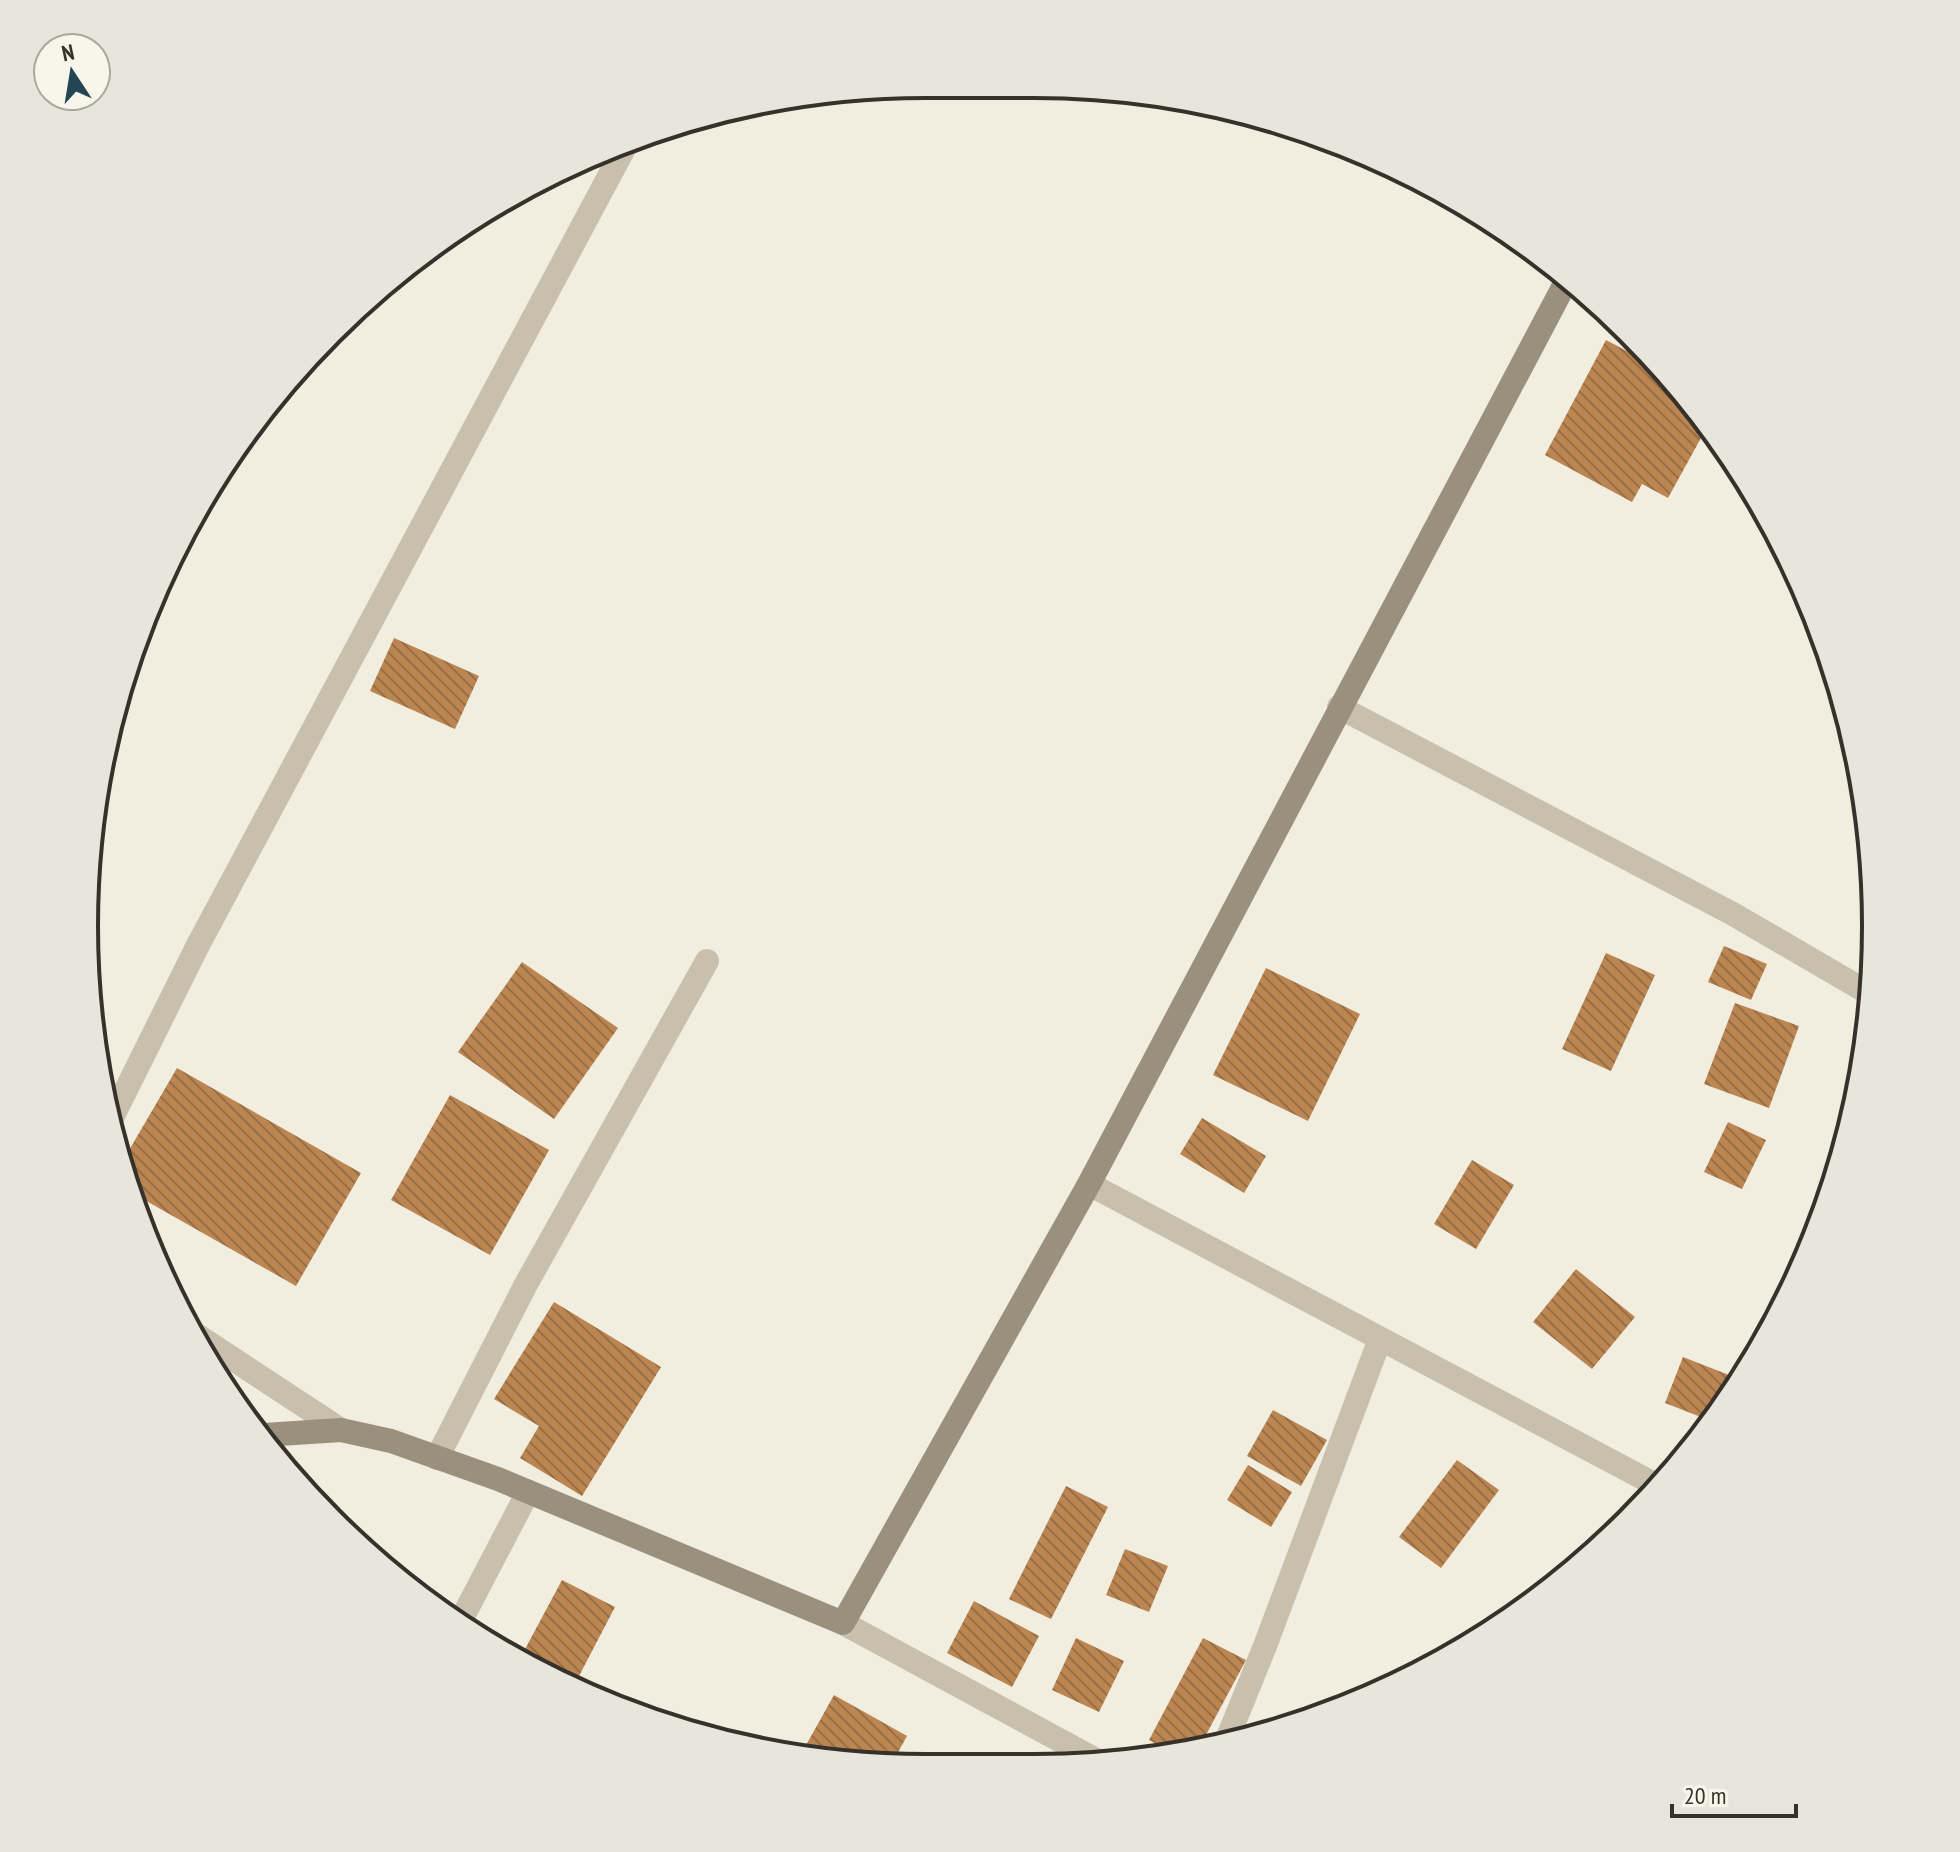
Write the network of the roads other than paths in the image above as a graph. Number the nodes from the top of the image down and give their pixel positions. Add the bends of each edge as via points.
1 (619, 157) edge
2 (1562, 289) edge
3 (1339, 707) junction
4 (707, 961) dead end
5 (1859, 988) edge
6 (118, 1106) edge
7 (1089, 1184) junction
8 (1380, 1339) junction
9 (212, 1345) edge
10 (341, 1430) junction
11 (273, 1434) edge
12 (437, 1458) junction
13 (1648, 1481) edge
14 (528, 1492) junction
15 (465, 1613) edge
16 (843, 1623) junction
17 (1231, 1730) edge
18 (1082, 1752) edge

1 - 6 street via 197,947
2 - 3 street
3 - 5 street via 1733,914
3 - 7 street
4 - 12 street via 525,1286
7 - 8 street
7 - 16 street
8 - 13 street
8 - 17 street
9 - 10 street
10 - 11 street
10 - 12 street
12 - 14 street
14 - 15 street
14 - 16 street
16 - 18 street

